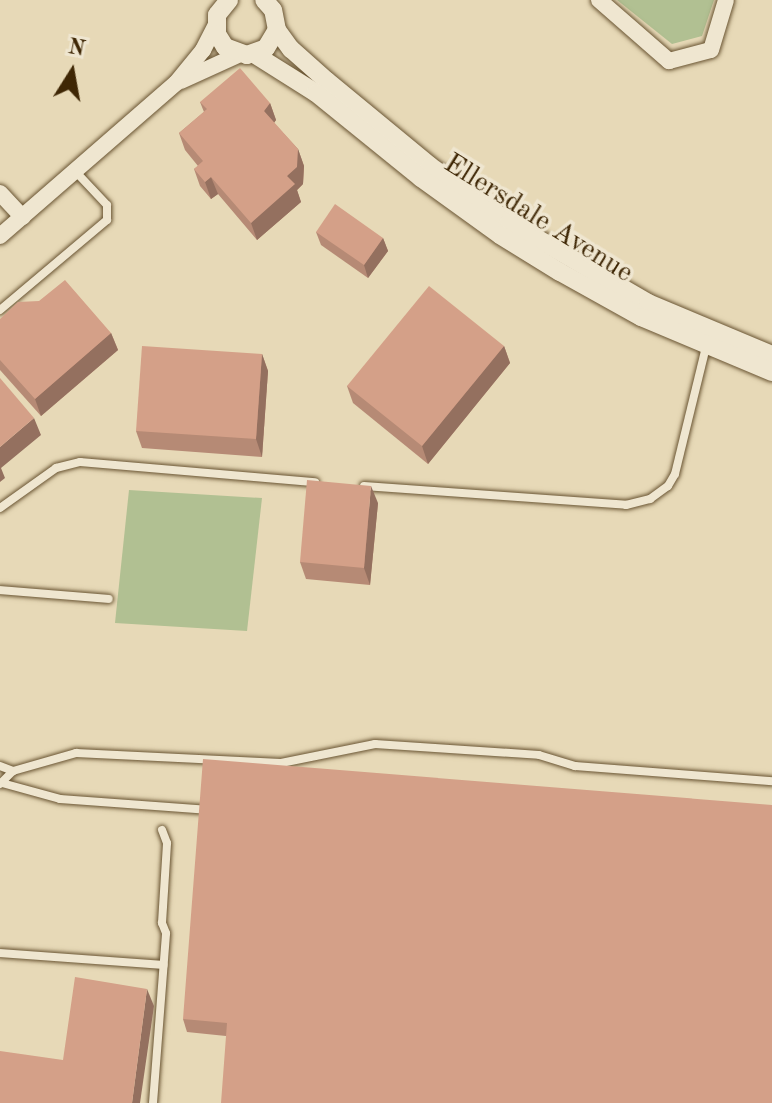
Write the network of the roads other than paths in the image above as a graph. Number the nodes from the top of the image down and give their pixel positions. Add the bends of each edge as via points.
1 (264, 0) edge
2 (599, 0) edge
3 (726, 0) edge
4 (218, 10) edge
5 (277, 30) junction
6 (247, 54) junction
7 (176, 83) junction
8 (76, 172) junction
9 (0, 193) edge
10 (22, 217) junction
11 (0, 236) edge
12 (0, 310) edge
13 (709, 339) junction
14 (772, 355) edge
15 (772, 372) edge
16 (333, 483) edge
17 (349, 485) edge
18 (0, 508) edge
19 (0, 590) edge
20 (109, 599) dead end
21 (0, 766) edge
22 (13, 771) junction
23 (772, 781) edge
24 (1, 783) edge
25 (219, 811) edge
26 (162, 830) dead end
27 (0, 953) edge
28 (164, 965) junction
29 (153, 1103) edge

1 - 5 street, Ellersdale Avenue via 273,10
2 - 3 street via 669,61 711,50
4 - 6 street, Ellersdale Avenue via 225,47
4 - 7 street via 203,50
5 - 6 street via 266,48
5 - 13 street, Ellersdale Avenue via 291,49 430,166 509,222
6 - 7 street
6 - 13 street, Ellersdale Avenue via 316,93 500,235 641,317
7 - 8 street
8 - 10 street
8 - 12 lane via 107,205 107,220
9 - 10 street
10 - 11 street
13 - 14 street, Ellersdale Avenue
13 - 15 street, Ellersdale Avenue
13 - 17 lane via 675,474 661,493 641,503
16 - 18 lane via 80,462 56,468
19 - 20 lane
21 - 22 lane
22 - 23 lane via 76,753 281,763 375,744 539,755 575,766
22 - 24 lane
24 - 25 lane via 60,799
26 - 28 lane via 167,843
27 - 28 lane
28 - 29 lane

